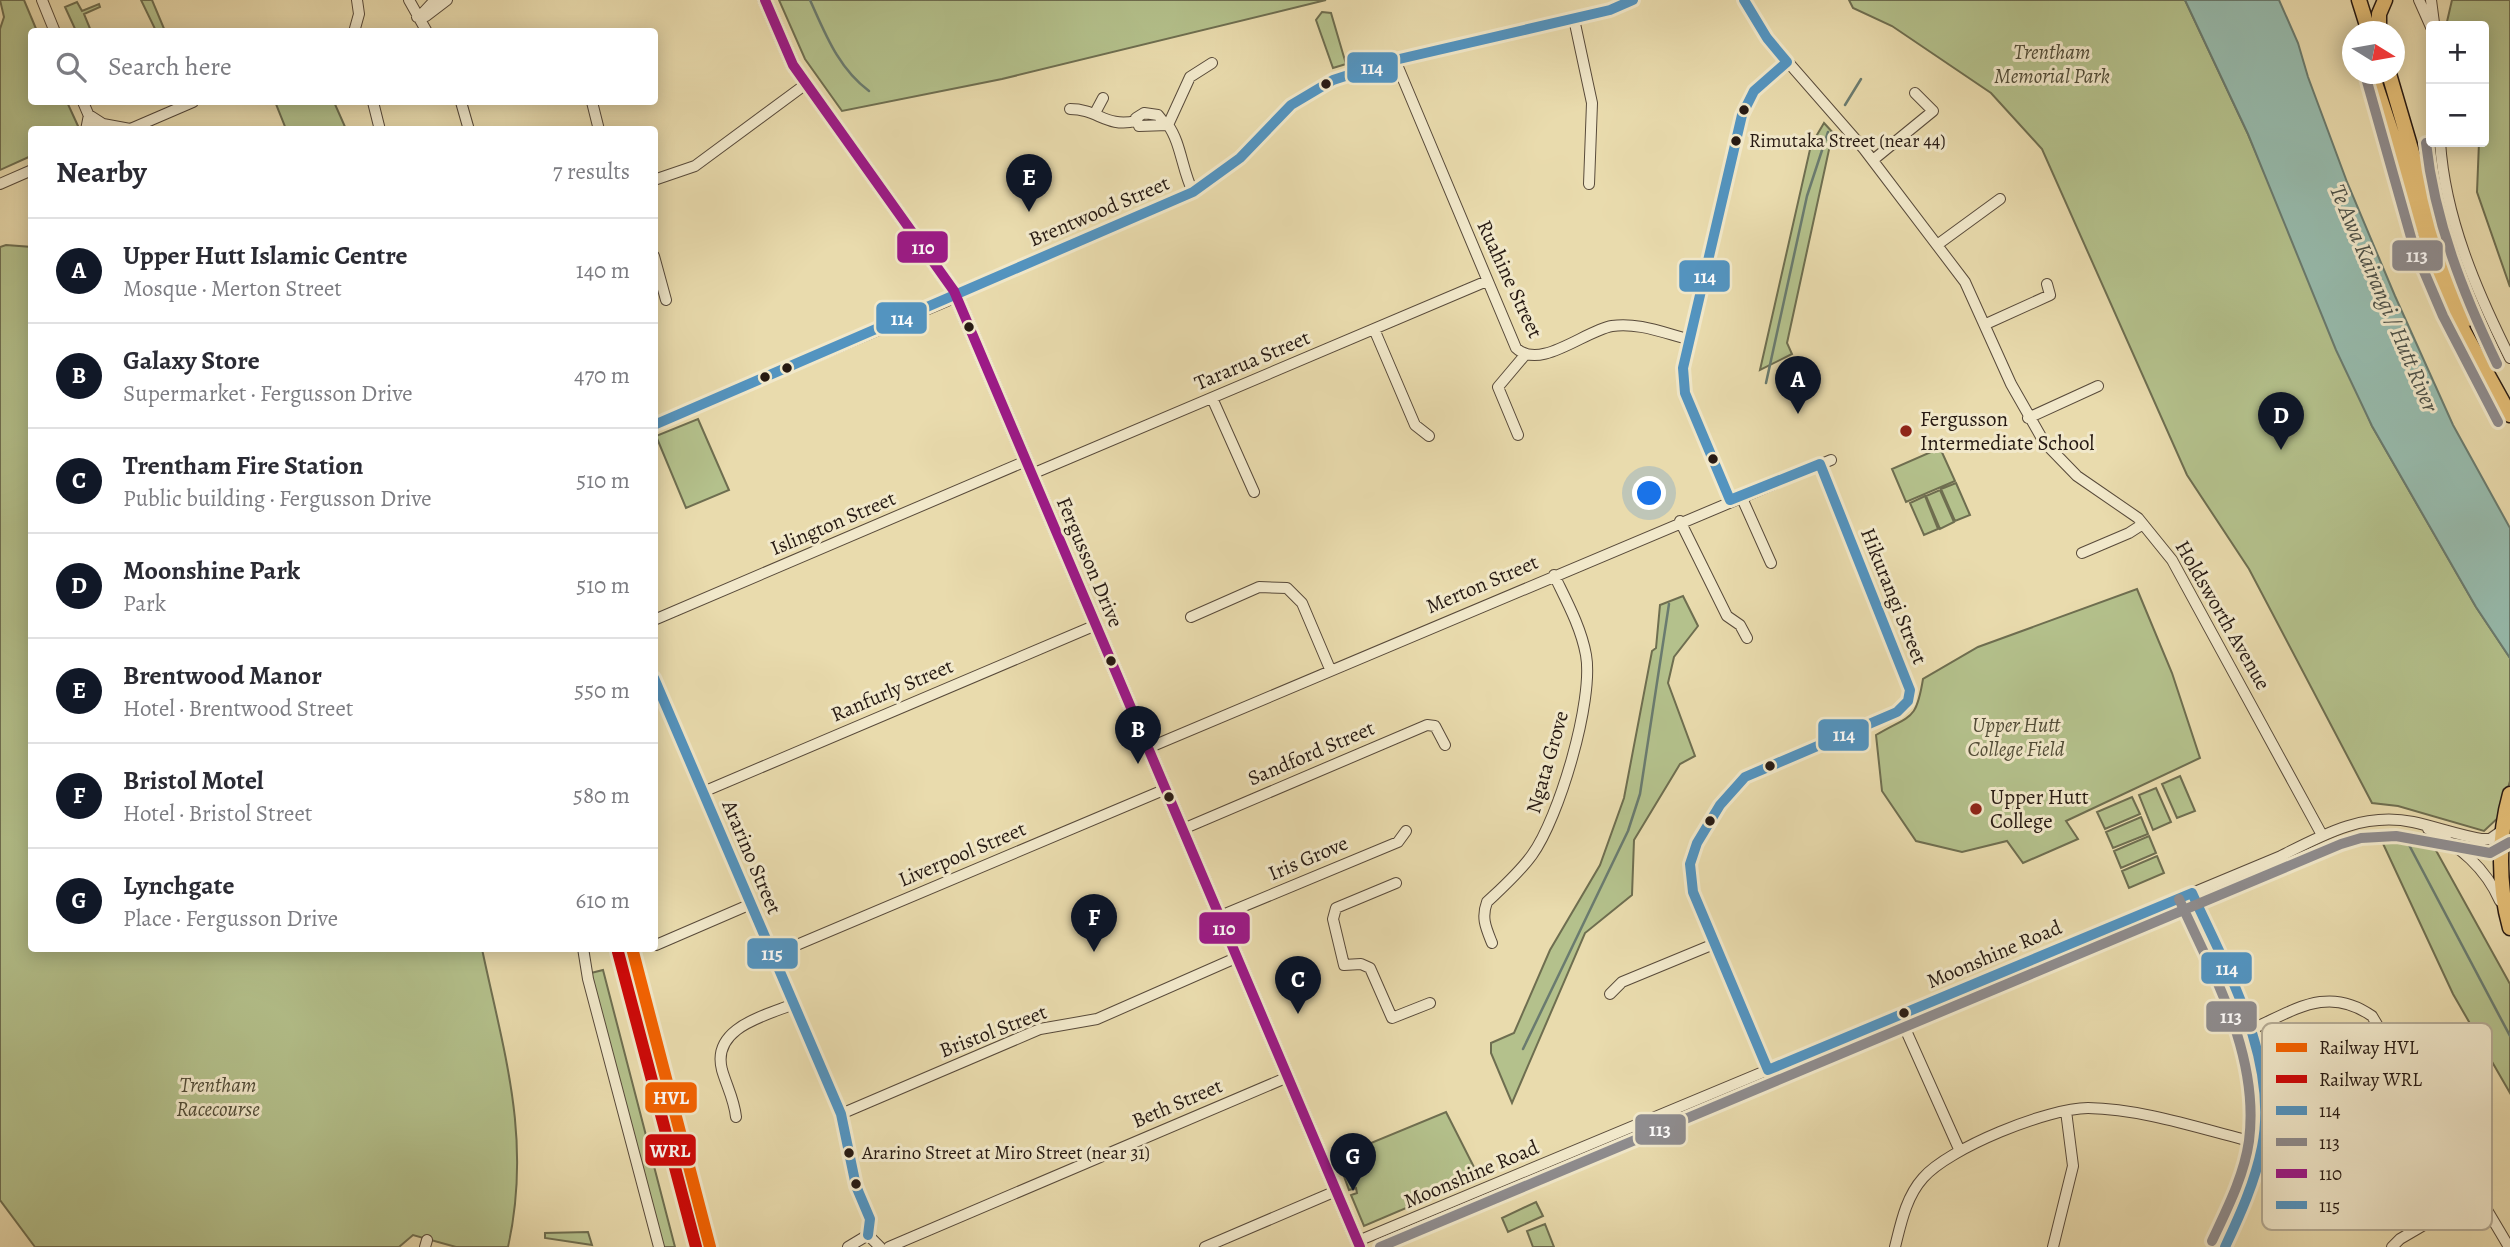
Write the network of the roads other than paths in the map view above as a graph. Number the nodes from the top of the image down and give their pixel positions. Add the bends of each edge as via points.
1 (42, 0) edge
2 (357, 0) edge
3 (409, 0) edge
4 (416, 0) edge
5 (427, 0) edge
6 (435, 0) edge
7 (447, 0) edge
8 (765, 0) edge
9 (1633, 0) edge
10 (1744, 0) edge
11 (2350, 0) edge
12 (2359, 0) edge
13 (2368, 0) edge
14 (2385, 0) edge
15 (2419, 0) edge
16 (2431, 0) edge
17 (419, 16) junction
18 (1574, 19) junction
19 (2356, 21) edge
20 (2366, 21) edge
21 (2375, 21) edge
22 (2379, 21) edge
23 (2430, 21) edge
24 (2433, 21) edge
25 (53, 28) edge
26 (355, 28) edge
27 (425, 28) edge
28 (1395, 61) junction
29 (1787, 62) junction
30 (1212, 63) dead end
31 (806, 84) junction
32 (2375, 84) edge
33 (2383, 84) edge
34 (2392, 84) edge
35 (1915, 93) dead end
36 (1103, 98) dead end
37 (84, 105) edge
38 (186, 105) edge
39 (374, 105) edge
40 (462, 105) edge
41 (593, 105) edge
42 (1070, 109) dead end
43 (1096, 113) junction
44 (89, 115) junction
45 (1167, 125) junction
46 (87, 126) edge
47 (93, 126) edge
48 (113, 126) edge
49 (136, 126) edge
50 (379, 126) edge
51 (467, 126) edge
52 (598, 126) edge
53 (2441, 147) edge
54 (1873, 160) junction
55 (2402, 166) junction
56 (28, 172) edge
57 (658, 179) edge
58 (0, 184) edge
59 (1589, 184) dead end
60 (1193, 192) junction
61 (2000, 199) dead end
62 (1937, 245) junction
63 (658, 271) edge
64 (1487, 281) junction
65 (2047, 284) dead end
66 (956, 296) junction
67 (666, 300) dead end
68 (1986, 324) junction
69 (1374, 329) junction
70 (1688, 339) junction
71 (1525, 355) junction
72 (2510, 358) edge
73 (2098, 386) dead end
74 (2499, 395) junction
75 (1212, 398) junction
76 (2510, 415) edge
77 (2028, 418) junction
78 (658, 423) edge
79 (1518, 435) dead end
80 (1429, 436) dead end
81 (1831, 460) dead end
82 (1026, 461) junction
83 (1820, 464) junction
84 (1032, 474) junction
85 (1254, 492) dead end
86 (1741, 496) junction
87 (1730, 500) junction
88 (1680, 521) junction
89 (2143, 524) junction
90 (2082, 553) dead end
91 (1771, 563) dead end
92 (1554, 575) junction
93 (1191, 617) dead end
94 (658, 618) edge
95 (1096, 625) junction
96 (1747, 638) dead end
97 (1330, 669) junction
98 (658, 686) edge
99 (1445, 745) dead end
100 (1149, 748) junction
101 (1166, 789) junction
102 (703, 792) junction
103 (2510, 794) edge
104 (2415, 822) junction
105 (1183, 829) junction
106 (2503, 830) junction
107 (1406, 831) dead end
108 (2322, 835) junction
109 (2510, 848) edge
110 (2510, 858) edge
111 (1396, 883) dead end
112 (2192, 892) junction
113 (751, 904) junction
114 (1220, 916) junction
115 (2508, 921) edge
116 (1492, 943) dead end
117 (658, 944) edge
118 (1714, 944) junction
119 (584, 952) edge
120 (773, 955) junction
121 (1238, 957) junction
122 (1610, 994) dead end
123 (794, 1003) junction
124 (1430, 1003) dead end
125 (1899, 1015) junction
126 (2267, 1023) edge
127 (2376, 1023) edge
128 (2262, 1025) edge
129 (2252, 1029) junction
130 (1768, 1070) junction
131 (1288, 1077) junction
132 (2262, 1082) edge
133 (2066, 1111) junction
134 (841, 1114) junction
135 (736, 1117) dead end
136 (2262, 1144) joint
137 (1959, 1149) junction
138 (1336, 1191) junction
139 (2492, 1219) edge
140 (2415, 1230) edge
141 (868, 1235) junction
142 (1359, 1244) edge
143 (659, 1247) edge
144 (848, 1247) edge
145 (880, 1247) edge
146 (889, 1247) edge
147 (1205, 1247) edge
148 (1895, 1247) edge
149 (2053, 1247) edge
150 (2225, 1247) edge
151 (2392, 1247) edge
152 (2509, 1247) edge

1 - 25 street
2 - 26 street
3 - 17 street
4 - 5 street
6 - 17 street
7 - 17 street
8 - 31 main road, Fergusson Drive via 781,42
9 - 18 street, Brentwood Street
10 - 29 street, Holdsworth Avenue
11 - 19 highway
12 - 20 highway
13 - 21 highway
14 - 22 highway
15 - 23 street
16 - 24 street
17 - 27 street
18 - 28 street, Brentwood Street
18 - 59 street via 1592,103
28 - 60 street, Brentwood Street via 1355,71 1300,98 1240,158
28 - 64 street, Ruahine Street
29 - 54 street, Holdsworth Avenue
29 - 70 street via 1754,91 1744,109
30 - 45 street via 1190,77
31 - 57 street via 695,166
31 - 66 main road, Fergusson Drive
32 - 55 highway
33 - 55 highway
34 - 74 highway via 2438,241
35 - 54 street via 1933,111
36 - 43 street
37 - 44 street
38 - 49 street
39 - 50 street
40 - 51 street
41 - 52 street
42 - 43 street
43 - 45 street via 1113,123
44 - 46 street
44 - 47 street
44 - 48 street
45 - 60 street via 1177,141 1182,171
53 - 72 street via 2455,228
54 - 62 street, Holdsworth Avenue
55 - 74 highway via 2438,272
56 - 58 street
60 - 66 street, Brentwood Street
61 - 62 street
62 - 68 street, Holdsworth Avenue via 1965,282
63 - 67 street
64 - 69 street, Tararua Street
64 - 71 street, Ruahine Street via 1513,342
65 - 68 street via 2050,295
66 - 78 street, Brentwood Street
66 - 82 main road, Fergusson Drive
68 - 77 street, Holdsworth Avenue
69 - 75 street, Tararua Street
69 - 80 street via 1415,425
70 - 71 street, Ruahine Street via 1630,325 1611,326 1543,355
70 - 87 street via 1685,393
71 - 79 street via 1497,387
73 - 77 street
74 - 76 highway
75 - 84 street, Tararua Street
75 - 85 street
77 - 89 street, Holdsworth Avenue via 2068,468
81 - 83 street, Merton Street
82 - 84 main road, Fergusson Drive
82 - 94 street, Islington Street
83 - 86 street, Merton Street
83 - 118 street, Hikurangi Street via 1908,678 1908,701 1897,712 1745,777 1728,794 1690,864 1693,892
84 - 95 main road, Fergusson Drive
86 - 87 street, Merton Street
86 - 91 street
87 - 88 street, Merton Street
88 - 92 street, Merton Street
88 - 96 street via 1727,616 1740,625
89 - 90 street
89 - 108 street, Holdsworth Avenue via 2172,560
92 - 97 street, Merton Street
92 - 116 street, Ngata Grove via 1586,654 1587,691 1550,823 1532,855 1487,902 1484,922
93 - 97 street via 1259,587 1287,588 1302,603
95 - 100 main road, Fergusson Drive
95 - 102 street, Ranfurly Street
97 - 100 street, Merton Street
98 - 102 street, Ararino Street
99 - 105 street, Sandford Street via 1440,730 1427,725
100 - 101 main road, Fergusson Drive
101 - 105 main road, Fergusson Drive
101 - 120 street, Liverpool Street
102 - 113 street, Ararino Street
103 - 106 highway
104 - 106 street, Moonshine Road via 2481,839
104 - 108 street, Moonshine Road via 2371,819
104 - 115 street, Moonshine Road via 2476,863 2496,891
105 - 114 main road, Fergusson Drive
106 - 115 highway
107 - 114 street, Iris Grove via 1398,842
108 - 112 street, Moonshine Road
109 - 110 highway
111 - 124 street via 1336,908 1333,919 1344,965 1370,968 1392,1018
112 - 125 street, Moonshine Road
112 - 129 street
113 - 117 street
113 - 120 street, Ararino Street
114 - 121 main road, Fergusson Drive
118 - 122 street via 1622,982
118 - 130 street, Hikurangi Street
119 - 143 street
120 - 123 street, Ararino Street
121 - 131 main road, Fergusson Drive
121 - 134 street, Bristol Street via 1097,1018 1040,1029
123 - 134 street, Ararino Street
123 - 135 street via 742,1026 724,1042 722,1070
125 - 130 street, Moonshine Road
125 - 137 street
126 - 127 street via 2323,1000 2350,1004
128 - 129 street
129 - 132 street
130 - 142 street, Moonshine Road
131 - 138 main road, Fergusson Drive
131 - 146 street, Beth Street
133 - 136 street via 2088,1108 2140,1115
133 - 137 street
133 - 149 street via 2073,1166
134 - 141 street, Ararino Street via 856,1186 870,1219
136 - 150 street via 2253,1183
137 - 148 street via 1922,1179 1908,1202
138 - 142 main road, Fergusson Drive
138 - 147 street
139 - 152 street
140 - 151 street
141 - 144 street
141 - 145 street

